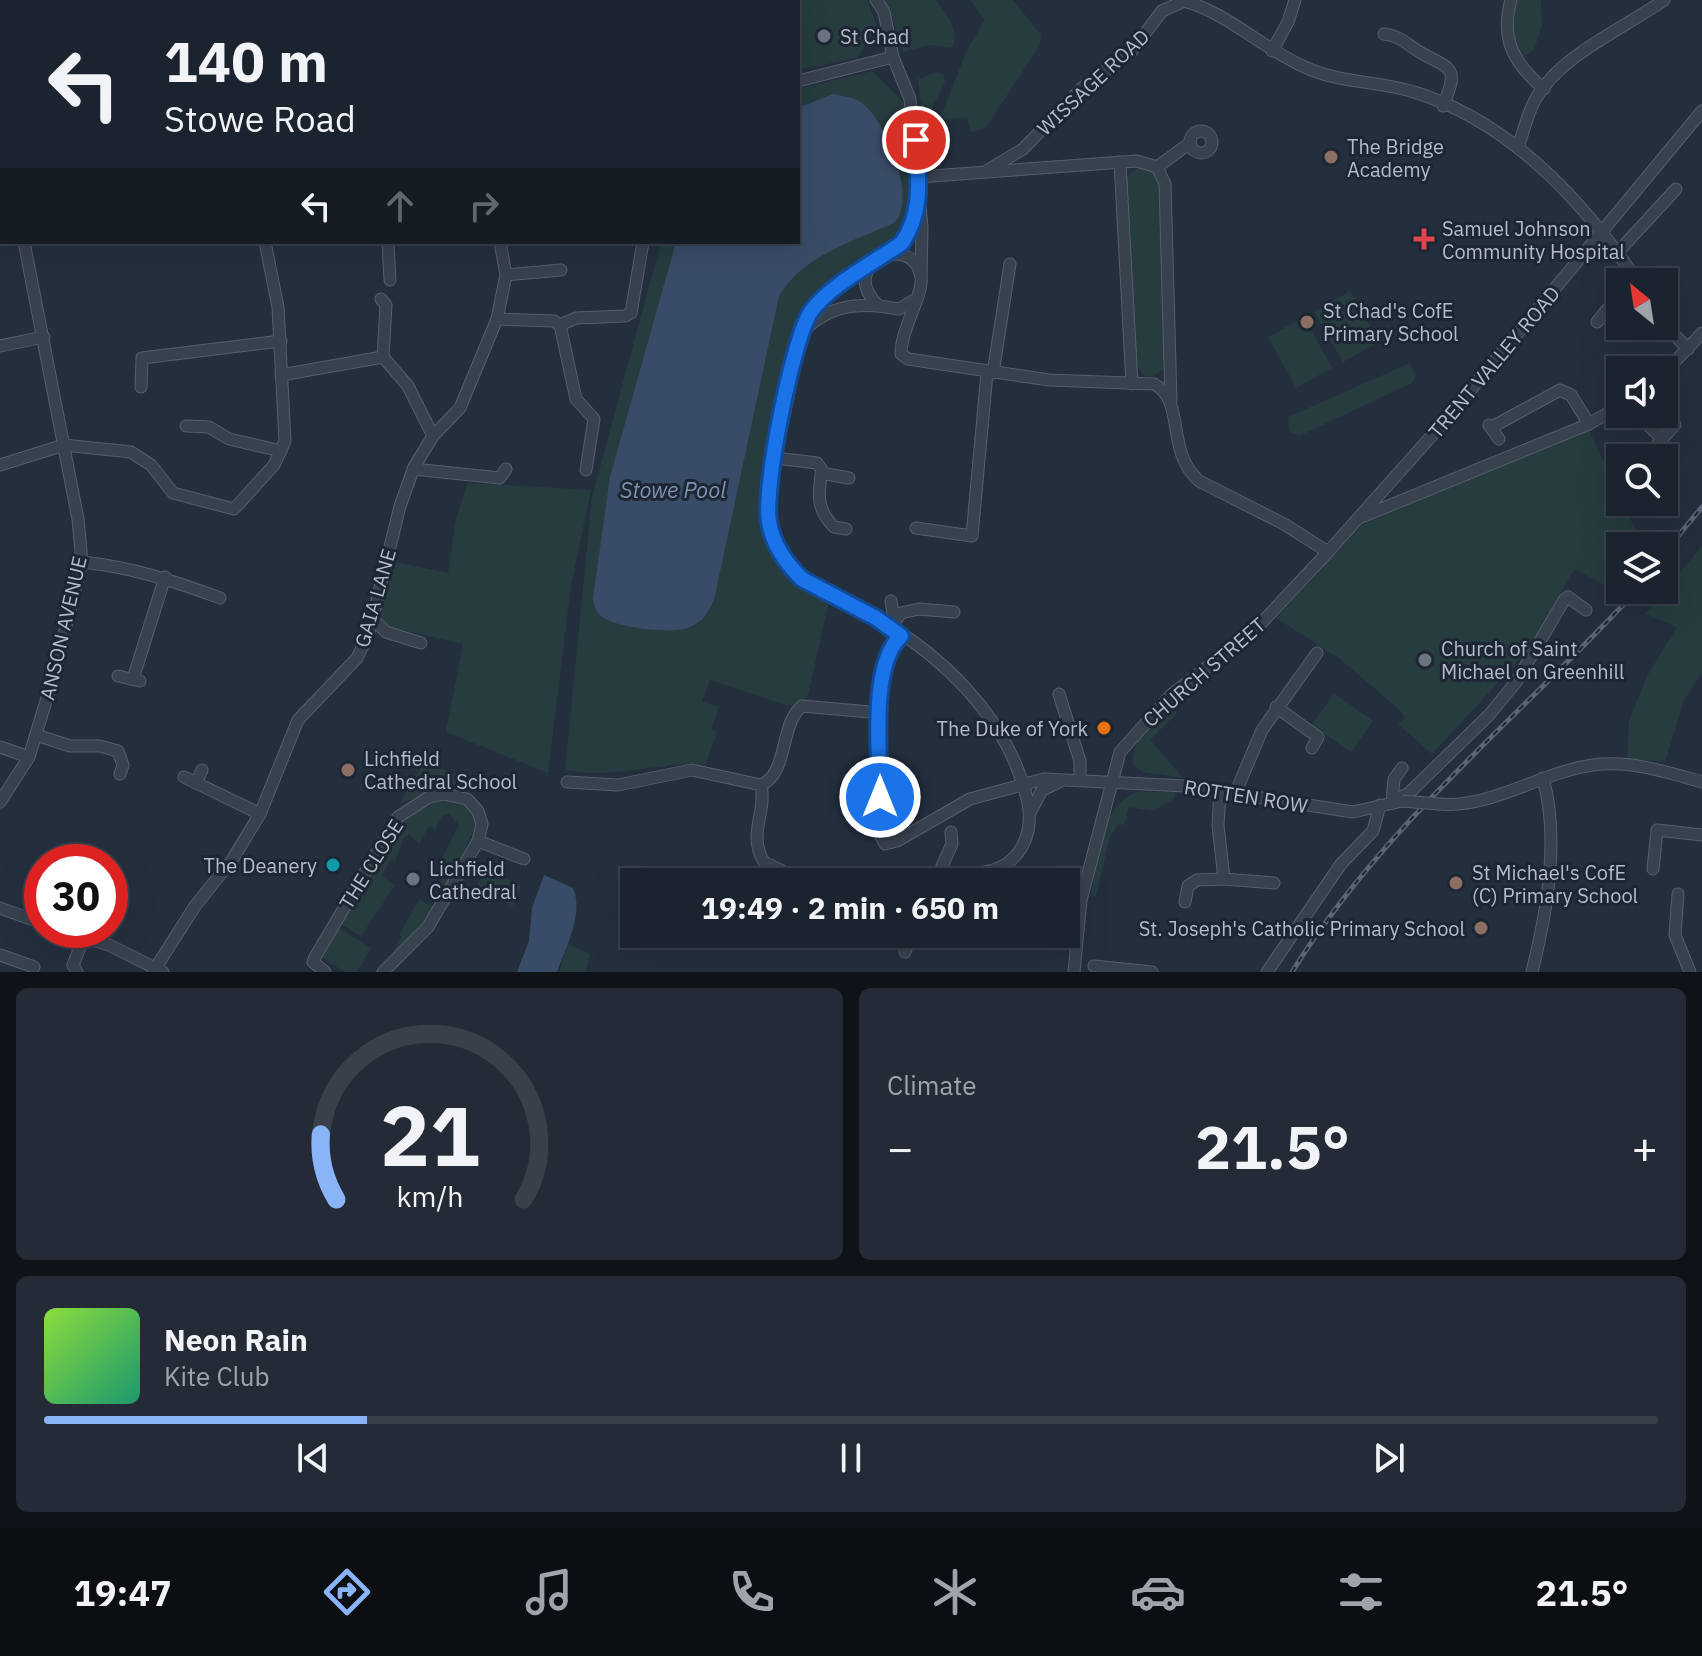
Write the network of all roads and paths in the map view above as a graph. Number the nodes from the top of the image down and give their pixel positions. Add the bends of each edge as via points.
1 (876, 0) edge
2 (1295, 0) edge
3 (1511, 0) edge
4 (1664, 0) edge
5 (1172, 2) edge
6 (1384, 34) dead end
7 (1272, 51) junction
8 (893, 57) junction
9 (800, 80) edge
10 (1544, 89) junction
11 (1443, 106) junction
12 (1702, 111) edge
13 (1190, 143) dead end
14 (1518, 148) junction
15 (1023, 149) junction
16 (1120, 162) junction
17 (1157, 167) junction
18 (1035, 169) junction
19 (988, 170) junction
20 (918, 177) junction
21 (1676, 189) dead end
22 (918, 206) junction
23 (1603, 234) junction
24 (24, 244) edge
25 (265, 244) edge
26 (388, 244) edge
27 (500, 244) edge
28 (643, 244) edge
29 (1617, 253) junction
30 (886, 255) junction
31 (1010, 264) dead end
32 (871, 265) junction
33 (1627, 268) edge
34 (561, 270) dead end
35 (387, 272) dead end
36 (506, 275) junction
37 (921, 278) junction
38 (914, 300) junction
39 (385, 302) dead end
40 (879, 306) junction
41 (1606, 306) edge
42 (894, 309) junction
43 (1596, 315) dead end
44 (497, 319) junction
45 (560, 325) junction
46 (904, 328) junction
47 (802, 331) junction
48 (1702, 333) edge
49 (44, 337) junction
50 (1678, 339) edge
51 (281, 341) junction
52 (0, 346) edge
53 (1688, 349) junction
54 (383, 357) junction
55 (1678, 359) edge
56 (990, 373) junction
57 (281, 375) junction
58 (1132, 384) junction
59 (141, 387) dead end
60 (1171, 401) junction
61 (1606, 414) edge
62 (1589, 424) junction
63 (185, 427) dead end
64 (1651, 428) edge
65 (1672, 428) edge
66 (433, 436) junction
67 (1499, 439) dead end
68 (1662, 439) junction
69 (1658, 444) edge
70 (64, 445) junction
71 (281, 451) junction
72 (775, 458) junction
73 (0, 465) edge
74 (413, 469) junction
75 (506, 469) dead end
76 (586, 470) dead end
77 (821, 473) junction
78 (849, 478) dead end
79 (1358, 519) junction
80 (916, 528) dead end
81 (846, 529) dead end
82 (1328, 552) junction
83 (82, 562) junction
84 (165, 577) junction
85 (220, 598) dead end
86 (891, 601) dead end
87 (1586, 610) dead end
88 (1273, 611) joint
89 (954, 612) dead end
90 (373, 619) junction
91 (894, 619) junction
92 (899, 634) junction
93 (421, 643) dead end
94 (1317, 653) dead end
95 (118, 676) dead end
96 (1059, 694) dead end
97 (1276, 707) junction
98 (881, 709) junction
99 (36, 735) junction
100 (0, 747) edge
101 (1312, 748) dead end
102 (29, 757) junction
103 (1402, 768) dead end
104 (202, 770) dead end
105 (120, 774) dead end
106 (184, 777) dead end
107 (1543, 778) junction
108 (1067, 779) junction
109 (1080, 779) junction
110 (1110, 781) junction
111 (567, 782) dead end
112 (1702, 782) edge
113 (196, 783) junction
114 (1023, 783) junction
115 (761, 785) junction
116 (1220, 792) junction
117 (1235, 794) junction
118 (0, 802) edge
119 (1391, 803) junction
120 (1030, 813) junction
121 (260, 814) junction
122 (951, 832) dead end
123 (1702, 835) edge
124 (478, 841) junction
125 (524, 859) dead end
126 (776, 868) edge
127 (943, 868) edge
128 (997, 868) edge
129 (1653, 869) dead end
130 (1224, 879) junction
131 (1274, 883) dead end
132 (1678, 894) dead end
133 (1185, 902) dead end
134 (0, 908) edge
135 (24, 917) edge
136 (80, 948) edge
137 (108, 948) edge
138 (907, 948) edge
139 (905, 952) dead end
140 (0, 955) edge
141 (1094, 966) dead end
142 (34, 967) dead end
143 (157, 970) edge
144 (77, 972) edge
145 (325, 972) edge
146 (383, 972) edge
147 (1074, 972) edge
148 (1152, 972) edge
149 (1267, 972) edge
150 (1532, 972) edge
151 (1690, 972) edge

1 - 8 street via 884,12
2 - 7 street
3 - 10 street via 1507,42 1520,65
4 - 10 street via 1575,59
5 - 7 street, WISSAGE ROAD via 1203,8
5 - 15 street, WISSAGE ROAD via 1131,52 1082,88
6 - 11 street via 1398,36 1445,64 1451,86
7 - 11 street, WISSAGE ROAD via 1331,77 1415,92
8 - 9 street
8 - 20 street via 910,99
10 - 14 street
11 - 14 street, WISSAGE ROAD
12 - 23 street, TRENT VALLEY ROAD
13 - 17 street
14 - 23 street, WISSAGE ROAD
15 - 18 street, WISSAGE ROAD
15 - 19 street, WISSAGE ROAD
16 - 17 street
16 - 18 street
16 - 58 street
17 - 60 street via 1165,184
18 - 19 street
19 - 20 street
20 - 22 street
21 - 29 street
22 - 30 street via 910,232
22 - 37 street via 924,250
23 - 29 street, WISSAGE ROAD
23 - 79 street, TRENT VALLEY ROAD
24 - 49 street, ANSON AVENUE
25 - 51 street
26 - 35 street
27 - 36 street, GAIA LANE
28 - 45 street via 631,313 576,318
29 - 33 street, WISSAGE ROAD
30 - 32 street
30 - 37 street via 910,259
31 - 56 street
32 - 40 street via 865,281
32 - 47 street via 822,299
34 - 36 street
36 - 44 street, GAIA LANE
37 - 38 street
38 - 42 street
38 - 46 street
39 - 54 street
40 - 42 street
40 - 47 street via 833,309
41 - 43 street
42 - 46 street
44 - 45 street
44 - 66 street, GAIA LANE via 460,408
45 - 76 street via 576,399 594,419
46 - 56 street via 901,354 908,359
47 - 72 street
48 - 53 street
49 - 52 street
49 - 70 street, ANSON AVENUE
50 - 53 street
51 - 57 street
51 - 59 street via 142,358
53 - 55 street
54 - 57 street
54 - 66 street via 408,386
56 - 58 street
56 - 80 street via 972,536
57 - 71 street
58 - 60 street via 1154,384
60 - 82 street via 1179,453 1190,473
61 - 62 street
62 - 67 street via 1571,395 1560,390 1490,426
62 - 79 street
63 - 71 street via 209,427 229,439
64 - 68 street
65 - 68 street
66 - 74 street, GAIA LANE
68 - 69 street
70 - 71 street via 131,452 151,465 173,493 234,509
70 - 73 street
70 - 83 street, ANSON AVENUE
72 - 77 street via 817,463
72 - 92 street via 766,501 782,557 802,579
74 - 75 street via 500,478
74 - 90 street, GAIA LANE
77 - 78 street
77 - 81 street via 821,510 834,527
79 - 82 street, TRENT VALLEY ROAD
82 - 88 street, TRENT VALLEY ROAD
83 - 84 street
83 - 99 street, ANSON AVENUE
84 - 85 street
84 - 95 street via 137,680
86 - 91 street
87 - 119 street via 1566,596 1516,682 1489,715 1409,793
88 - 110 street, CHURCH STREET via 1149,717 1120,752
89 - 91 street via 919,609
90 - 93 street via 386,632
90 - 121 street, GAIA LANE via 357,658 298,720
91 - 92 street
92 - 98 street via 884,666
92 - 114 street via 945,669 988,714
94 - 97 street
96 - 109 street via 1080,761
97 - 101 street via 1318,737
97 - 117 street via 1246,761
98 - 114 street, ROTTEN ROW via 885,844 970,799
98 - 115 street via 802,706 791,719 774,775
99 - 102 street, ANSON AVENUE
99 - 105 street via 70,746 118,751
100 - 102 street
102 - 118 street, ANSON AVENUE
103 - 119 street via 1394,779
104 - 113 street
106 - 113 street
107 - 112 street, ROTTEN ROW via 1621,764
107 - 119 street, ROTTEN ROW, bridge via 1463,805
107 - 150 street via 1552,808 1550,849
108 - 109 street, ROTTEN ROW
108 - 114 street, ROTTEN ROW
108 - 120 street via 1042,790
109 - 110 street, ROTTEN ROW
110 - 116 street, ROTTEN ROW
110 - 147 street, CHURCH STREET via 1081,900
111 - 115 street via 618,785 692,770
113 - 121 street
114 - 120 street
115 - 126 street via 755,829 761,857
116 - 117 street, ROTTEN ROW
116 - 130 street
117 - 119 street, ROTTEN ROW via 1353,812
119 - 149 street via 1341,864
120 - 128 street via 1019,851
121 - 143 street, GAIA LANE
122 - 127 street
123 - 129 street via 1657,830
124 - 125 street
124 - 145 street, THE CLOSE via 482,824 467,799 429,797 406,809 315,957 313,962
124 - 146 street, THE CLOSE via 428,927
130 - 131 street
130 - 133 street via 1197,880 1188,886
132 - 151 street via 1675,935
134 - 135 street
136 - 144 street via 73,965
137 - 143 street
138 - 139 street
140 - 142 street
141 - 148 street

